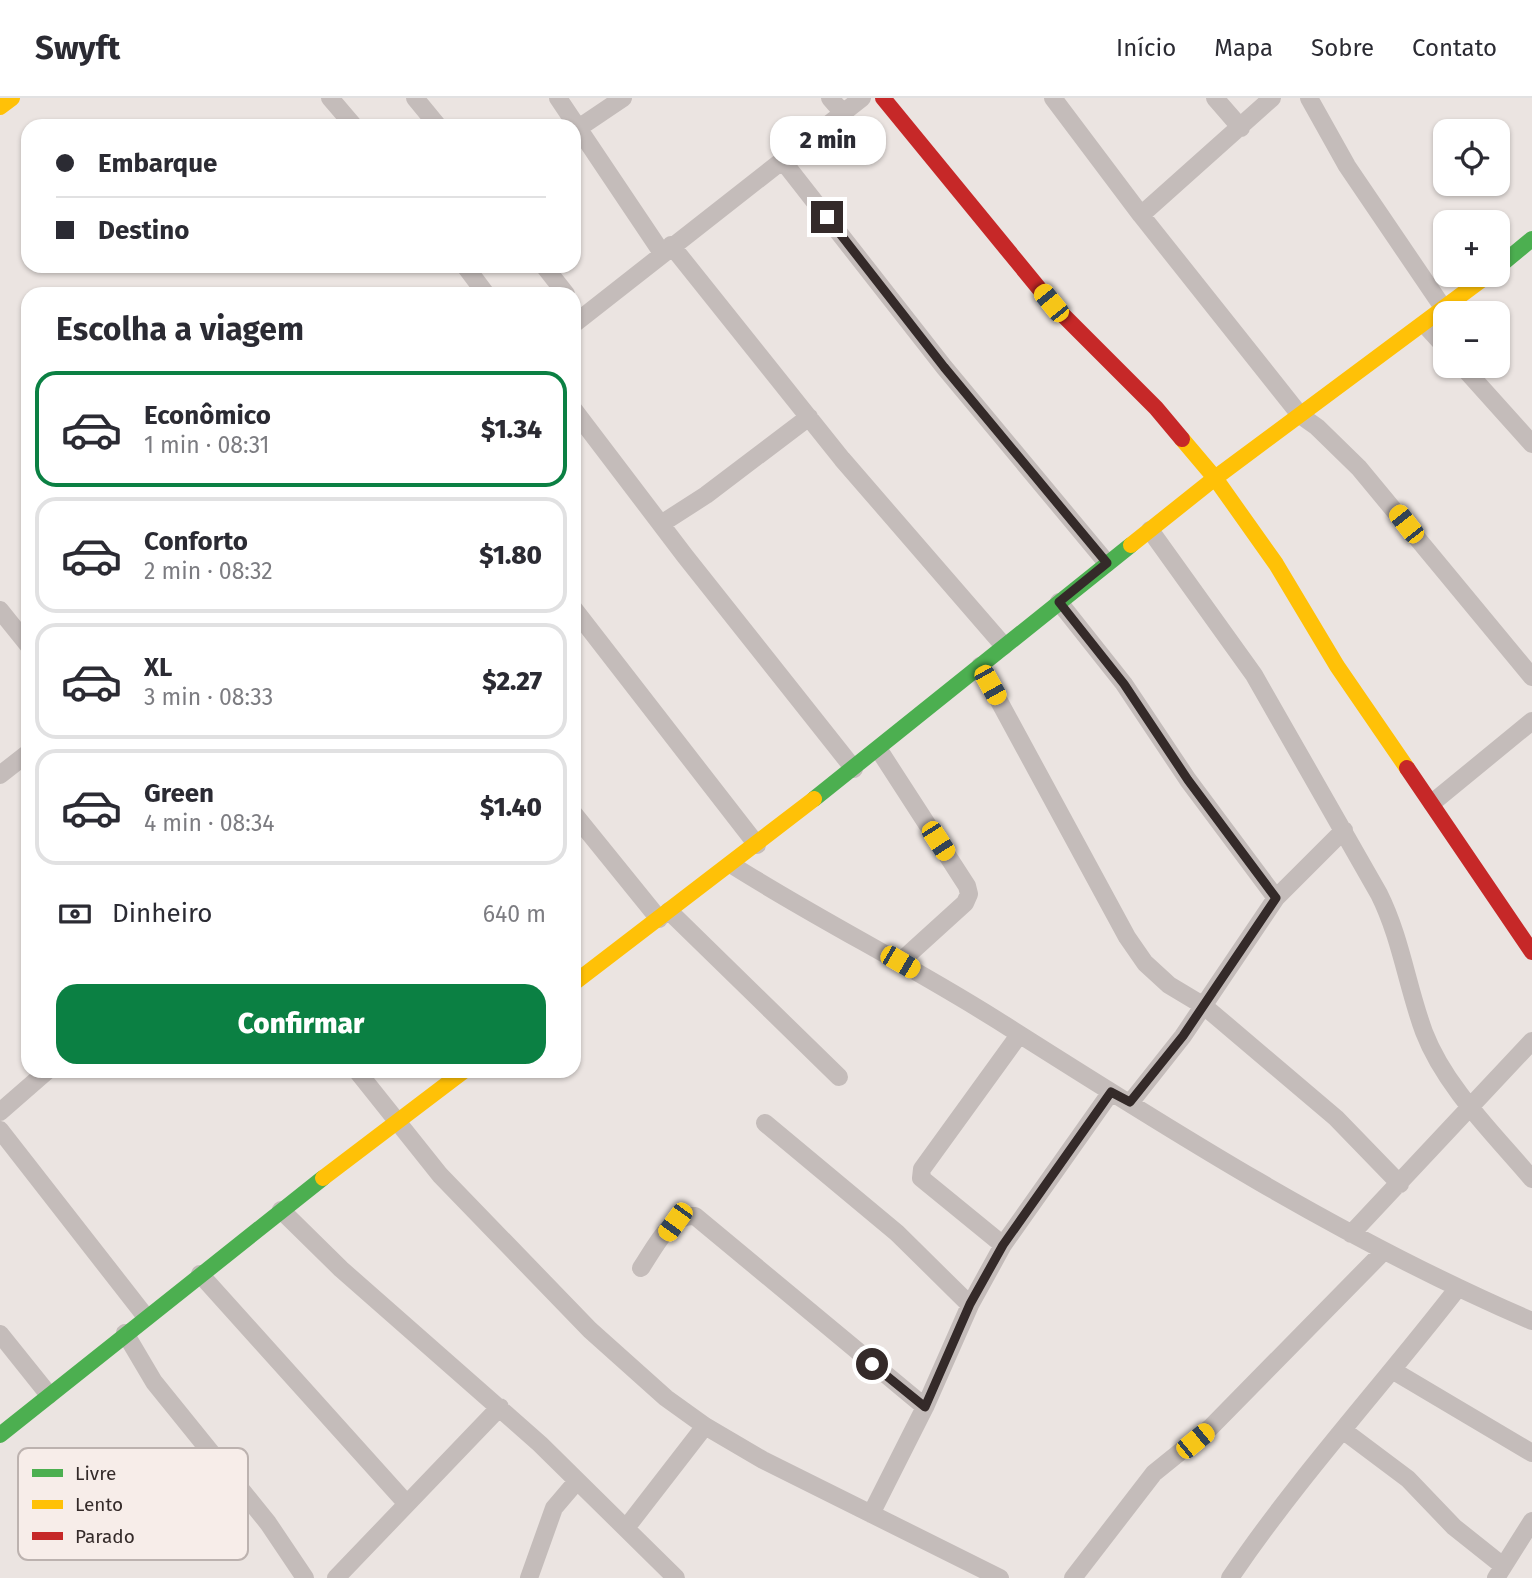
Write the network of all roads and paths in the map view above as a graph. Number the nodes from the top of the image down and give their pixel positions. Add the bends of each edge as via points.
1 (12, 98) edge
2 (330, 98) edge
3 (415, 98) edge
4 (558, 98) edge
5 (623, 98) edge
6 (830, 98) edge
7 (862, 98) edge
8 (883, 98) edge
9 (1053, 98) edge
10 (1216, 98) edge
11 (1272, 98) edge
12 (1309, 98) edge
13 (0, 107) edge
14 (843, 113) junction
15 (348, 119) edge
16 (432, 119) edge
17 (571, 119) edge
18 (581, 126) edge
19 (1241, 128) junction
20 (581, 134) edge
21 (782, 160) junction
22 (1141, 215) junction
23 (666, 249) junction
24 (1529, 249) edge
25 (1510, 260) edge
26 (550, 273) edge
27 (560, 287) edge
28 (1472, 287) edge
29 (1439, 301) edge
30 (1454, 301) edge
31 (581, 312) edge
32 (1433, 318) edge
33 (1425, 325) junction
34 (1433, 334) edge
35 (1473, 378) edge
36 (1300, 415) junction
37 (808, 416) junction
38 (581, 419) edge
39 (1532, 444) edge
40 (1215, 478) junction
41 (661, 524) junction
42 (1150, 530) junction
43 (1107, 563) junction
44 (1059, 602) junction
45 (0, 610) edge
46 (581, 618) edge
47 (21, 636) edge
48 (1004, 646) junction
49 (980, 666) junction
50 (1532, 677) edge
51 (1532, 721) edge
52 (879, 750) junction
53 (21, 758) edge
54 (854, 769) junction
55 (0, 775) edge
56 (1432, 803) junction
57 (581, 822) edge
58 (1344, 831) junction
59 (757, 845) junction
60 (732, 865) junction
61 (1276, 898) junction
62 (664, 915) junction
63 (1532, 952) edge
64 (900, 962) junction
65 (581, 978) edge
66 (1204, 1006) junction
67 (1019, 1035) junction
68 (1532, 1041) edge
69 (839, 1077) dead end
70 (39, 1078) edge
71 (362, 1078) edge
72 (455, 1078) edge
73 (1111, 1092) junction
74 (1130, 1102) junction
75 (1472, 1108) junction
76 (0, 1112) edge
77 (396, 1122) junction
78 (765, 1123) dead end
79 (0, 1129) edge
80 (1532, 1179) edge
81 (1400, 1184) junction
82 (281, 1210) junction
83 (1351, 1234) junction
84 (1003, 1245) junction
85 (1383, 1252) junction
86 (641, 1268) dead end
87 (200, 1274) junction
88 (1457, 1289) junction
89 (970, 1304) junction
90 (146, 1317) junction
91 (1532, 1321) edge
92 (125, 1333) junction
93 (0, 1334) edge
94 (1392, 1370) junction
95 (49, 1395) junction
96 (500, 1407) junction
97 (925, 1407) junction
98 (705, 1426) junction
99 (1344, 1431) junction
100 (0, 1435) edge
101 (208, 1448) edge
102 (1532, 1453) edge
103 (577, 1481) junction
104 (248, 1497) edge
105 (407, 1504) junction
106 (871, 1514) junction
107 (1532, 1521) edge
108 (626, 1528) junction
109 (1499, 1572) edge
110 (305, 1578) edge
111 (337, 1578) edge
112 (529, 1578) edge
113 (676, 1578) edge
114 (1000, 1578) edge
115 (1073, 1578) edge
116 (1230, 1578) edge

1 - 13 street
2 - 15 street
3 - 16 street
4 - 17 street
5 - 18 street
6 - 14 street
7 - 14 street
8 - 40 street via 1051,303 1156,408
9 - 22 street
10 - 19 street
11 - 19 street
12 - 29 street via 1347,166
14 - 21 street
19 - 22 street
20 - 23 street
21 - 23 street
21 - 43 street via 944,367
22 - 36 street
23 - 31 street
23 - 37 street
24 - 25 street
26 - 27 street
28 - 30 street
32 - 33 street
33 - 34 street
33 - 36 street
35 - 39 street
36 - 40 street
36 - 50 street via 1359,468
37 - 41 street
37 - 48 street
38 - 41 street
40 - 42 street
40 - 56 street
41 - 54 street
42 - 43 street
42 - 58 street via 1254,675
43 - 44 street
44 - 48 street
44 - 61 street via 1124,684
45 - 47 street
46 - 59 street
48 - 49 street
49 - 52 street
49 - 66 street via 1145,963 1169,985
51 - 56 street
52 - 54 street
52 - 64 street via 969,894
53 - 55 street
54 - 59 street
56 - 63 street
57 - 62 street
58 - 61 street
58 - 75 street via 1393,922 1434,1054
59 - 60 street
60 - 62 street
60 - 64 street
61 - 66 street
62 - 65 street
62 - 69 street
64 - 67 street
66 - 74 street
66 - 81 street via 1336,1118
67 - 73 street
67 - 84 street via 922,1169 921,1178
68 - 75 street
70 - 76 street
71 - 77 street
72 - 77 street
73 - 74 street
73 - 84 street
74 - 83 street
75 - 80 street
75 - 81 street
77 - 82 street
77 - 98 street via 440,1175 590,1330
78 - 89 street via 897,1233
79 - 90 street
81 - 83 street
82 - 87 street
82 - 96 street via 341,1269
83 - 85 street
84 - 89 street
85 - 88 street
85 - 115 street via 1211,1427 1154,1473
86 - 97 street via 675,1222 684,1215 695,1216
87 - 90 street
87 - 105 street
88 - 91 street
88 - 94 street
89 - 97 street
90 - 92 street
92 - 95 street
92 - 101 street via 154,1382
93 - 95 street
94 - 99 street
94 - 102 street
95 - 100 street
96 - 103 street
96 - 105 street
97 - 106 street
98 - 106 street
98 - 108 street
99 - 109 street via 1408,1479
99 - 116 street via 1289,1495
103 - 108 street
103 - 112 street via 554,1508
104 - 110 street
105 - 111 street
106 - 114 street
107 - 109 street
108 - 113 street

